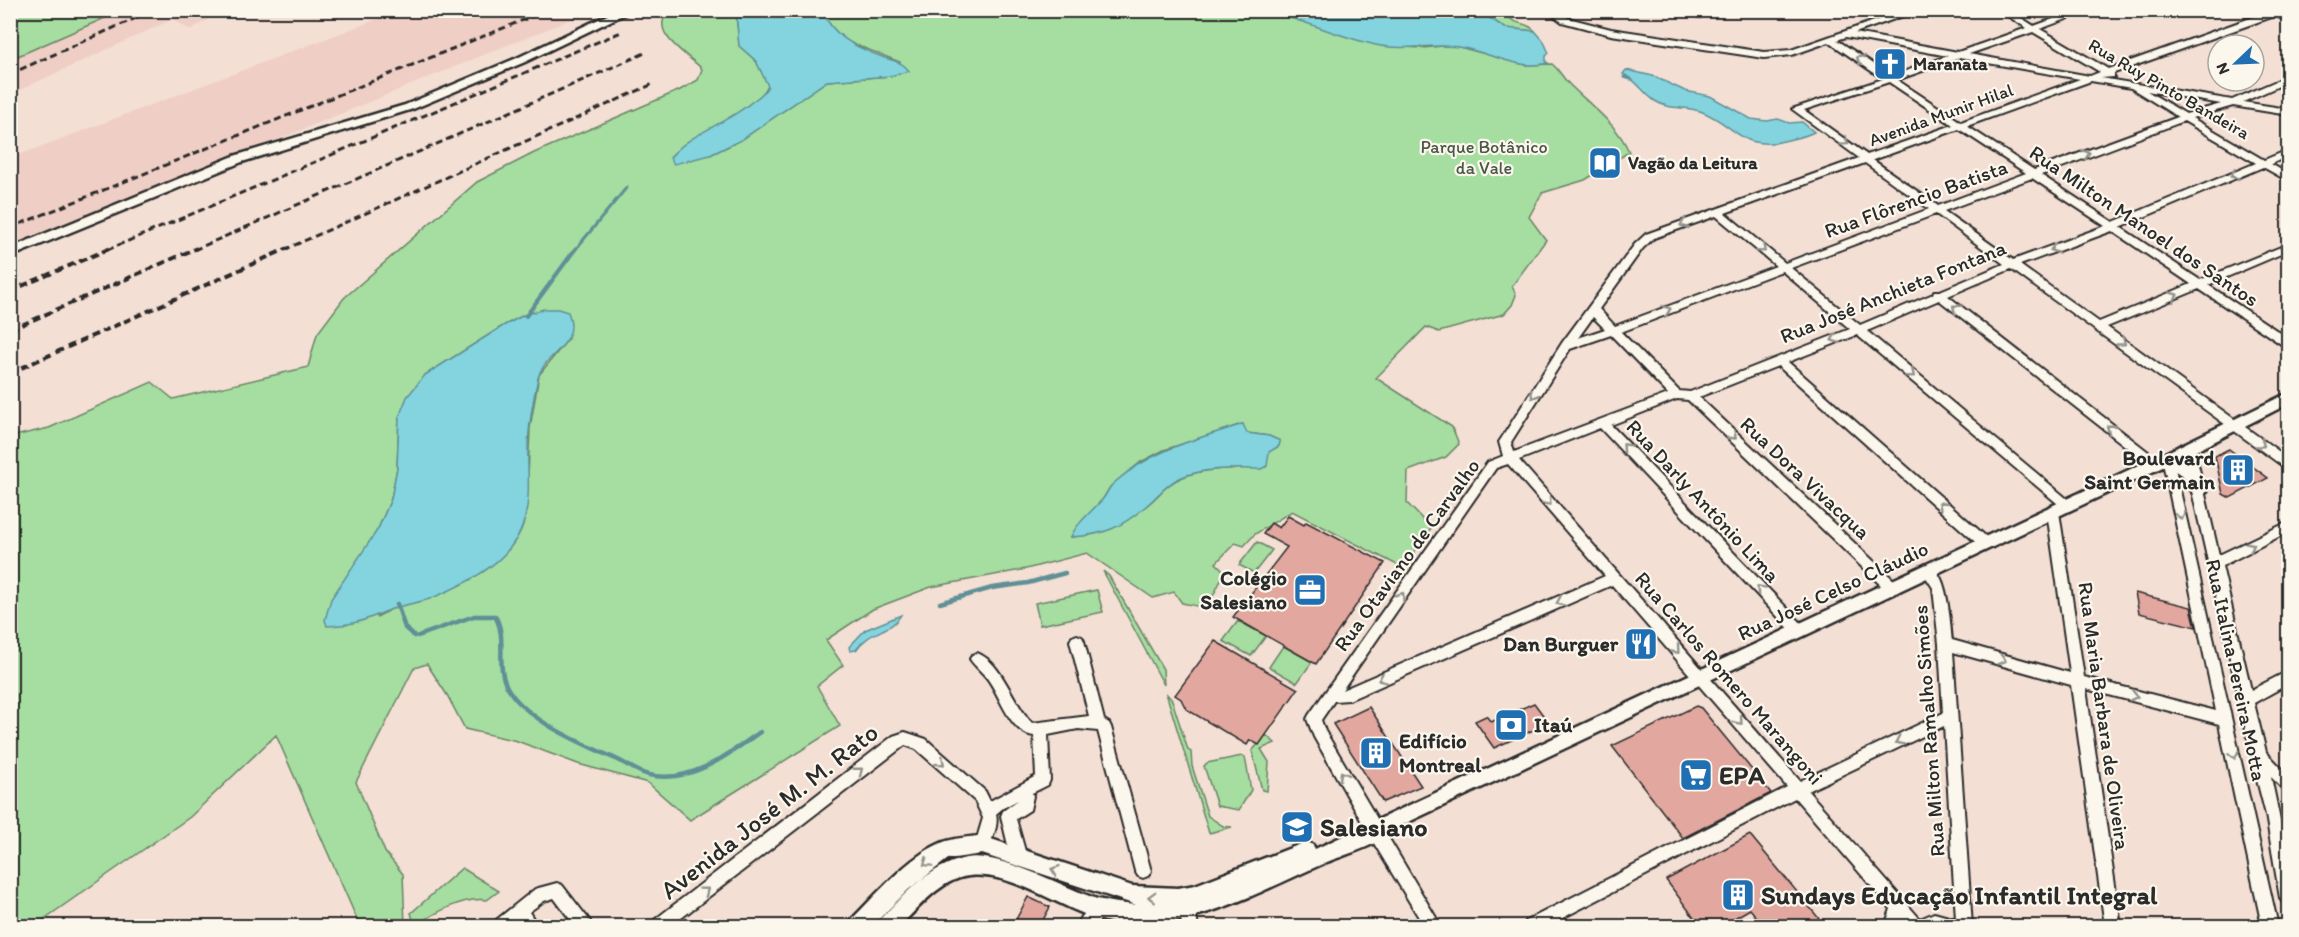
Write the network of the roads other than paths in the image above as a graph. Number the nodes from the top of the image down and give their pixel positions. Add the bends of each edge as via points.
1 (628, 10) edge
2 (1551, 10) edge
3 (1668, 10) edge
4 (1713, 10) edge
5 (1916, 10) edge
6 (2002, 10) edge
7 (2087, 10) edge
8 (2249, 12) dead end
9 (2278, 12) edge
10 (2289, 22) edge
11 (2242, 24) junction
12 (2034, 30) junction
13 (1845, 34) junction
14 (1830, 39) junction
15 (1960, 56) junction
16 (2108, 73) junction
17 (1891, 79) junction
18 (2088, 79) junction
19 (2289, 79) edge
20 (2129, 84) junction
21 (2233, 103) junction
22 (2289, 112) edge
23 (2185, 118) junction
24 (1962, 126) junction
25 (2289, 153) edge
26 (1867, 158) junction
27 (2262, 163) junction
28 (2034, 173) junction
29 (2289, 178) edge
30 (1940, 210) junction
31 (1717, 212) junction
32 (2113, 227) junction
33 (1650, 236) joint
34 (2289, 247) edge
35 (10, 253) edge
36 (2014, 264) junction
37 (1784, 267) junction
38 (2200, 285) junction
39 (1938, 294) junction
40 (1593, 310) junction
41 (2100, 326) junction
42 (1858, 330) junction
43 (1612, 331) junction
44 (2289, 343) edge
45 (1566, 346) junction
46 (1779, 360) junction
47 (1676, 395) junction
48 (1691, 396) junction
49 (2289, 398) edge
50 (1602, 423) junction
51 (2234, 424) junction
52 (2188, 447) junction
53 (1510, 458) junction
54 (2162, 461) junction
55 (2289, 464) edge
56 (2199, 491) junction
57 (2060, 509) junction
58 (2289, 527) edge
59 (1986, 544) junction
60 (2214, 564) junction
61 (1928, 571) junction
62 (1614, 578) junction
63 (1893, 588) junction
64 (1800, 632) junction
65 (1077, 641) dead end
66 (1946, 644) junction
67 (977, 659) dead end
68 (1700, 677) junction
69 (2289, 677) edge
70 (2077, 681) junction
71 (1330, 695) junction
72 (2246, 700) junction
73 (1952, 716) junction
74 (2226, 720) junction
75 (1098, 723) junction
76 (1041, 730) junction
77 (2257, 753) junction
78 (2289, 784) edge
79 (1798, 789) junction
80 (1022, 791) junction
81 (988, 812) junction
82 (1373, 829) junction
83 (982, 845) junction
84 (1019, 858) junction
85 (2258, 865) junction
86 (1143, 871) dead end
87 (2286, 871) edge
88 (2289, 897) edge
89 (1899, 907) junction
90 (1099, 910) junction
91 (518, 911) junction
92 (1189, 917) edge
93 (501, 927) edge
94 (530, 927) edge
95 (584, 927) edge
96 (659, 927) edge
97 (860, 927) edge
98 (887, 927) edge
99 (1084, 927) edge
100 (1433, 927) edge
101 (1532, 927) edge
102 (1893, 927) edge
103 (1916, 927) edge
104 (1923, 927) edge
105 (1955, 927) edge
106 (1964, 927) edge
107 (2113, 927) edge
108 (2270, 927) edge

1 - 35 street via 409,107 238,159
2 - 14 street via 1565,20 1611,32 1764,55 1792,52
3 - 4 street via 1700,14
5 - 13 street
6 - 12 street, Rua Ruy Pinto Bandeira
7 - 12 street
8 - 11 street via 2249,18
9 - 10 street
9 - 11 street, Avenida Munir Hilal
11 - 16 street, Avenida Munir Hilal
12 - 15 street
12 - 16 street, Rua Ruy Pinto Bandeira
13 - 14 street
13 - 15 street
17 -> 14 street, Rua Milton Manoel dos Santos
15 - 17 street
15 - 18 street
16 - 18 street, Avenida Munir Hilal
16 - 20 street, Rua Ruy Pinto Bandeira
17 - 24 street, Rua Milton Manoel dos Santos
17 -> 26 street via 1797,108
18 - 20 street
18 - 24 street, Avenida Munir Hilal
19 - 21 street, Rua Flôrencio Batista
20 - 21 street
20 - 23 street, Rua Ruy Pinto Bandeira
21 - 22 street
21 - 23 street, Rua Flôrencio Batista
23 - 27 street, Rua Ruy Pinto Bandeira
28 -> 23 street, Rua Flôrencio Batista
24 - 26 street, Avenida Munir Hilal
24 - 28 street, Rua Milton Manoel dos Santos
25 - 27 street, Rua José Anchieta Fontana
26 - 30 street
26 - 31 street, Avenida Munir Hilal
27 - 29 street, Rua Ruy Pinto Bandeira
27 -> 32 street, Rua José Anchieta Fontana
28 - 30 street, Rua Flôrencio Batista
28 - 32 street, Rua Milton Manoel dos Santos
30 - 36 street
30 - 37 street, Rua Flôrencio Batista
31 -> 33 street, Avenida Munir Hilal
31 -> 37 street
32 -> 36 street, Rua José Anchieta Fontana
32 - 38 street, Rua Milton Manoel dos Santos
33 - 40 street, Rua Otaviano de Carvalho
34 - 38 street
36 - 39 street, Rua José Anchieta Fontana
36 - 41 street
37 - 42 street
43 -> 37 street, Rua Flôrencio Batista
41 -> 38 street
38 - 44 street, Rua Milton Manoel dos Santos
39 - 42 street, Rua José Anchieta Fontana
54 -> 39 street
40 - 43 street
40 - 45 street, Rua Otaviano de Carvalho
41 -> 51 street
42 -> 46 street, Rua José Anchieta Fontana
42 -> 57 street
43 - 45 street, Rua Flôrencio Batista
43 - 47 street
45 -> 53 street, Rua Otaviano de Carvalho via 1505,442
46 - 48 street, Rua José Anchieta Fontana
59 -> 46 street
47 - 48 street, Rua José Anchieta Fontana
47 - 50 street, Rua José Anchieta Fontana
48 -> 63 street, Rua Dora Vivacqua
49 - 51 street, Rua José Celso Cláudio
50 - 53 street, Rua José Anchieta Fontana
64 -> 50 street, Rua Darly Antônio Lima
51 - 52 street, Rua José Celso Cláudio
51 -> 55 street
52 - 54 street, Rua José Celso Cláudio
52 - 56 street, Rua Italina Pereira Motta
53 -> 62 street, Rua Carlos Romero Marangoni
71 -> 53 street, Rua Otaviano de Carvalho via 1476,485 1492,465
54 - 56 street via 2189,473
54 - 57 street, Rua José Celso Cláudio
54 -> 74 street, Rua Italina Pereira Motta
56 - 60 street, Rua Italina Pereira Motta
57 - 59 street, Rua José Celso Cláudio
57 - 70 street, Rua Maria Barbara de Oliveira
60 -> 58 street
59 - 61 street, Rua José Celso Cláudio
60 - 72 street, Rua Italina Pereira Motta
61 - 63 street, Rua José Celso Cláudio
61 - 66 street, Rua Milton Ramalho Simões via 1939,587
62 -> 68 street, Rua Carlos Romero Marangoni
62 -> 71 street via 1344,696
63 - 64 street, Rua José Celso Cláudio
64 - 68 street, Rua José Celso Cláudio
65 - 75 street
66 -> 70 street
66 - 73 street, Rua Milton Ramalho Simões
67 - 76 street via 991,670 1025,725
68 -> 79 street, Rua Carlos Romero Marangoni
68 - 82 street, Rua José Celso Cláudio
69 - 72 street
70 -> 74 street
70 - 107 street, Rua Maria Barbara de Oliveira
82 -> 71 street, Rua Otaviano de Carvalho via 1314,724 1316,714
72 - 77 street, Rua Italina Pereira Motta
73 -> 79 street
73 - 106 street, Rua Milton Ramalho Simões
74 -> 85 street, Rua Italina Pereira Motta
75 - 76 street
75 - 86 street via 1108,736
76 - 80 street via 1043,780
77 - 78 street
77 - 87 street, Rua Italina Pereira Motta
79 - 89 street, Rua Carlos Romero Marangoni
79 - 101 street
80 - 81 street
80 - 84 street via 1027,801 1008,816
81 - 83 street via 988,830
96 -> 81 street, Avenida José M. M. Rato via 905,738 921,744 980,796
82 -> 84 street via 1178,897 1131,895
82 - 92 street via 1229,894
82 - 100 street
83 - 84 street
83 -> 97 street via 944,851 901,883
85 - 87 street
85 - 108 street, Rua Italina Pereira Motta
87 - 88 street, Rua Italina Pereira Motta
89 - 102 street
89 - 103 street, Rua Carlos Romero Marangoni
90 - 92 street
90 - 98 street via 1001,871 970,866 935,882
90 - 99 street
91 - 93 street
91 - 94 street
91 - 95 street via 540,894 558,890
104 - 105 street via 1934,921

